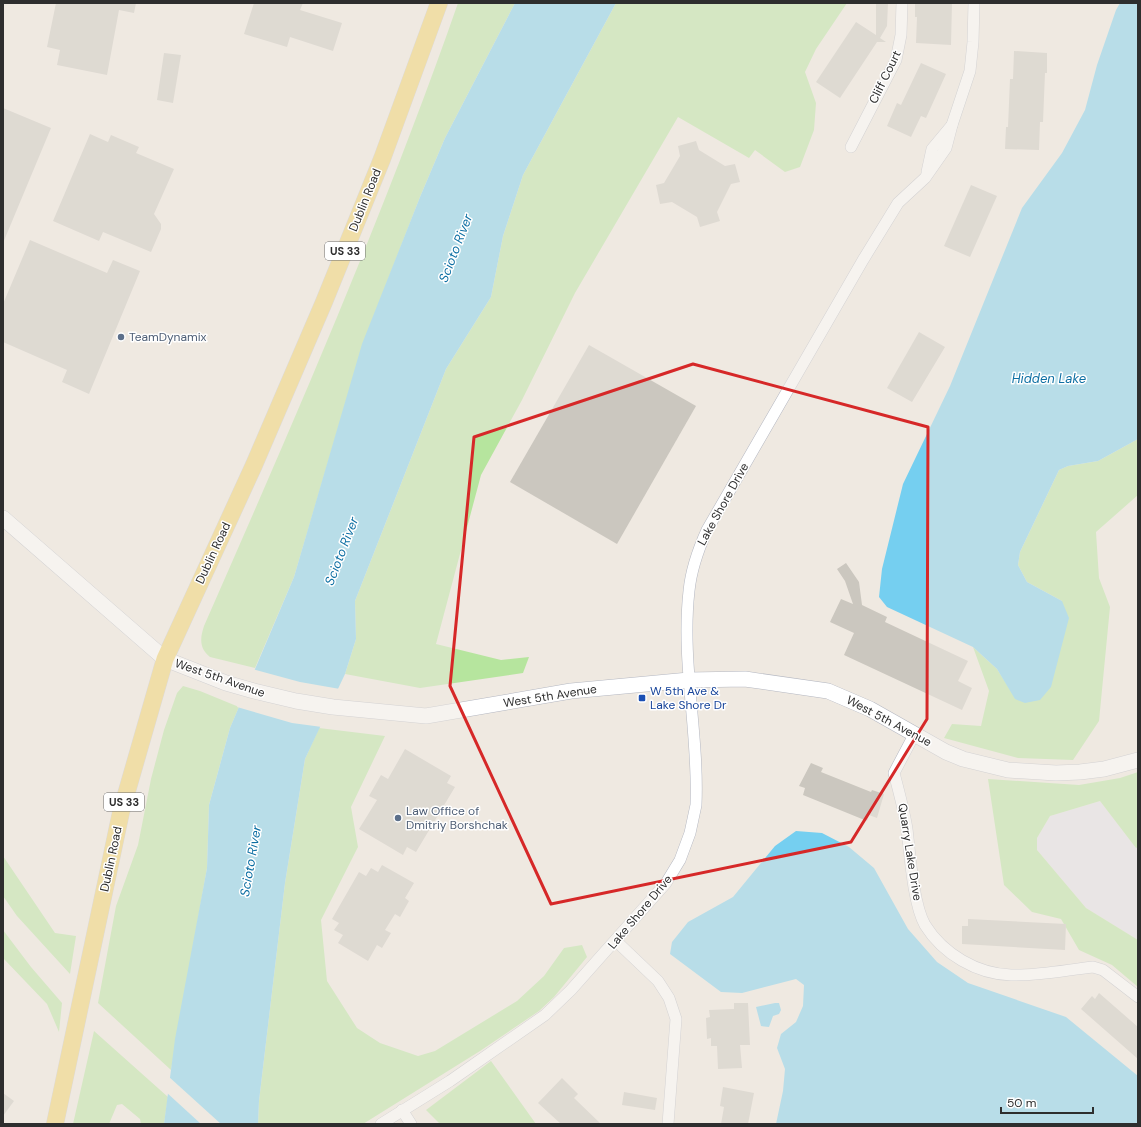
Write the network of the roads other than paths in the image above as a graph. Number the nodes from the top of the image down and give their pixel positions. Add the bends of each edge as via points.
1 (439, 3) edge
2 (902, 3) edge
3 (974, 3) edge
4 (851, 147) dead end
5 (3, 518) edge
6 (165, 659) junction
7 (689, 680) junction
8 (914, 735) junction
9 (1138, 760) edge
10 (616, 941) junction
11 (1138, 997) edge
12 (402, 1110) junction
13 (55, 1124) edge
14 (381, 1124) edge
15 (411, 1124) edge
16 (668, 1124) edge

1 - 6 main road, Dublin Road / US 33 via 382,159 324,302 254,465
2 - 4 street, Cliff Court via 901,35 896,60
3 - 7 street, Lake Shore Drive via 970,71 952,125 932,149 925,178 898,203 863,260 707,530 693,566 689,590
5 - 6 main road, West 5th Avenue
6 - 7 main road, West 5th Avenue via 254,692 296,701 426,716 572,691
6 - 13 main road, Dublin Road / US 33 via 121,812
7 - 8 main road, West 5th Avenue via 745,679 828,691 870,709
7 - 10 street, Lake Shore Drive via 696,790 696,805 690,833 680,860 666,883
8 - 9 main road, West 5th Avenue via 964,759 1014,770 1080,772
8 - 11 street, Quarry Lake Drive via 894,773 901,798 917,900 925,924 937,939 961,960 979,969 997,974 1025,975 1093,967 1103,970
10 - 12 street, Lake Shore Drive via 572,990 544,1015 450,1081
10 - 16 street via 658,981 669,998 676,1019
12 - 14 street, Lake Shore Drive
12 - 15 street

